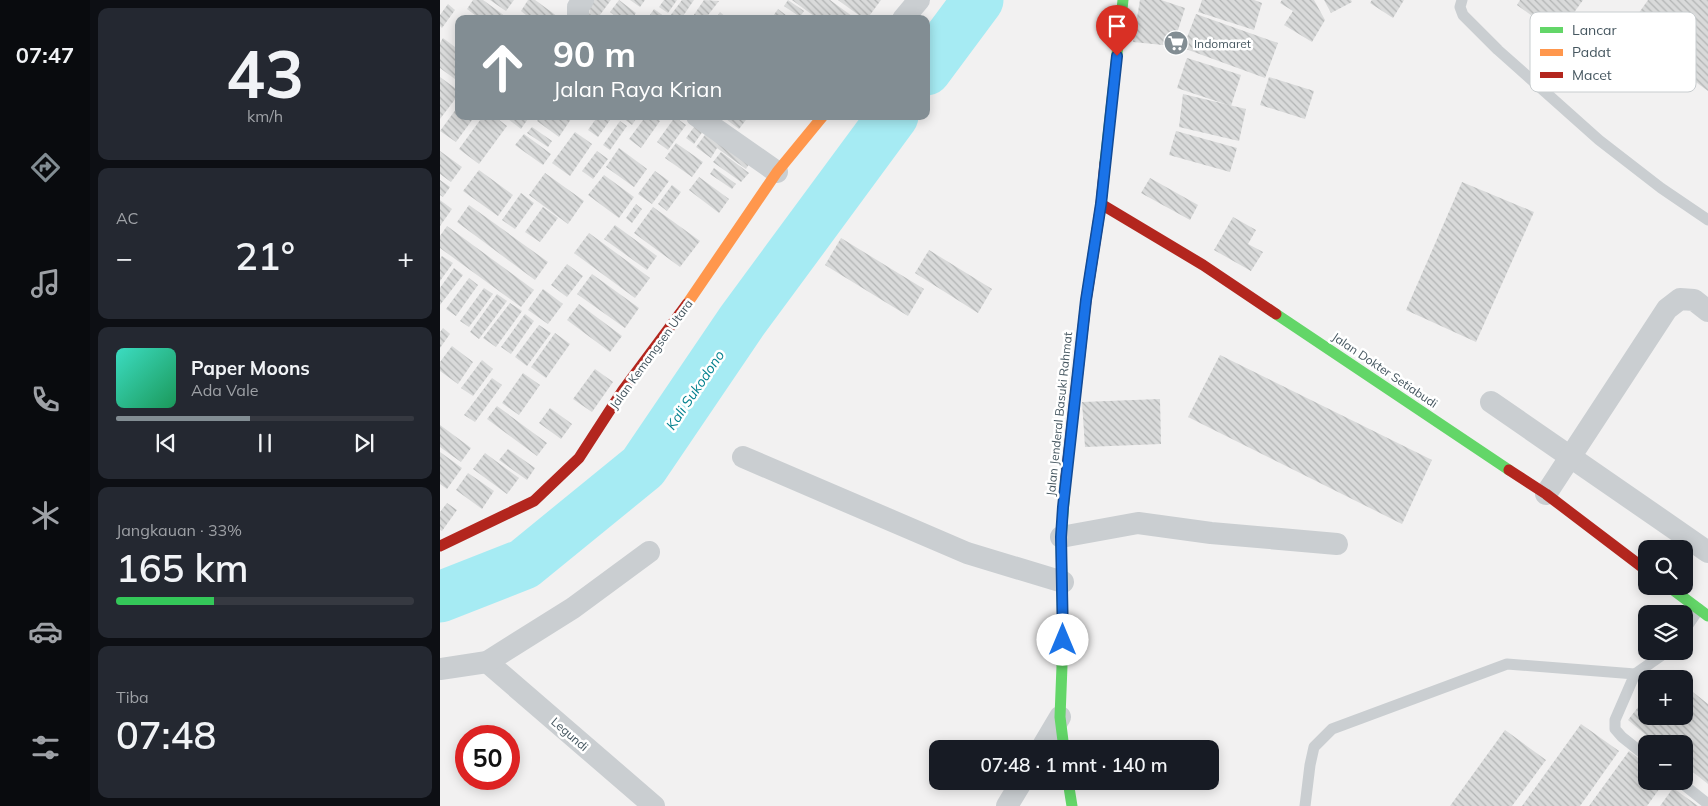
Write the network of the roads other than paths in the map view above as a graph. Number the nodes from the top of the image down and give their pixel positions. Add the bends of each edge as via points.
1 (583, 0) edge
2 (919, 0) edge
3 (1123, 0) edge
4 (1462, 0) edge
5 (578, 15) edge
6 (906, 15) edge
7 (1530, 78) edge
8 (1546, 92) edge
9 (703, 120) edge
10 (820, 120) edge
11 (777, 172) junction
12 (1101, 204) junction
13 (1708, 220) edge
14 (1708, 311) edge
15 (1492, 402) dead end
16 (743, 457) dead end
17 (1570, 457) junction
18 (1546, 494) junction
19 (1061, 537) junction
20 (1337, 544) dead end
21 (440, 546) edge
22 (649, 552) dead end
23 (1708, 552) edge
24 (1638, 564) edge
25 (1063, 582) junction
26 (1680, 595) edge
27 (1703, 612) edge
28 (1693, 622) edge
29 (1655, 660) edge
30 (487, 662) junction
31 (440, 669) edge
32 (1635, 674) junction
33 (1060, 717) junction
34 (1046, 740) edge
35 (1063, 740) edge
36 (1638, 750) edge
37 (1017, 790) edge
38 (1069, 790) edge
39 (1690, 790) edge
40 (1708, 804) edge
41 (654, 806) edge
42 (1007, 806) edge
43 (1072, 806) edge
44 (1305, 806) edge

1 - 5 street via 578,7
2 - 6 street
3 - 12 main road, Jalan Jenderal Basuki Rahmat
4 - 7 lane via 1463,15
8 - 13 lane via 1599,140
9 - 11 street
10 - 11 main road, Jalan Kemangsen Utara
11 - 21 main road, Jalan Kemangsen Utara via 698,289 623,390 579,458 534,501
12 - 18 main road, Jalan Dokter Setiabudi via 1203,265
12 - 19 main road, Jalan Jenderal Basuki Rahmat via 1091,263
14 - 17 street via 1694,300 1680,299 1668,309
15 - 17 street
16 - 25 street via 967,553
17 - 18 street
17 - 23 street
18 - 24 main road, Jalan Dokter Setiabudi
19 - 20 street via 1138,523
19 - 25 main road, Jalan Jenderal Basuki Rahmat
22 - 30 street via 573,608
25 - 33 main road, Jalan Jenderal Basuki Rahmat
26 - 27 main road
27 - 28 lane
29 - 32 lane
30 - 31 street
30 - 41 street, Legundi
32 - 36 lane via 1615,720 1615,729
32 - 44 lane via 1507,664 1332,729 1314,747
33 - 34 street
33 - 35 main road, Jalan Jenderal Basuki Rahmat
37 - 42 street
38 - 43 main road
39 - 40 lane

